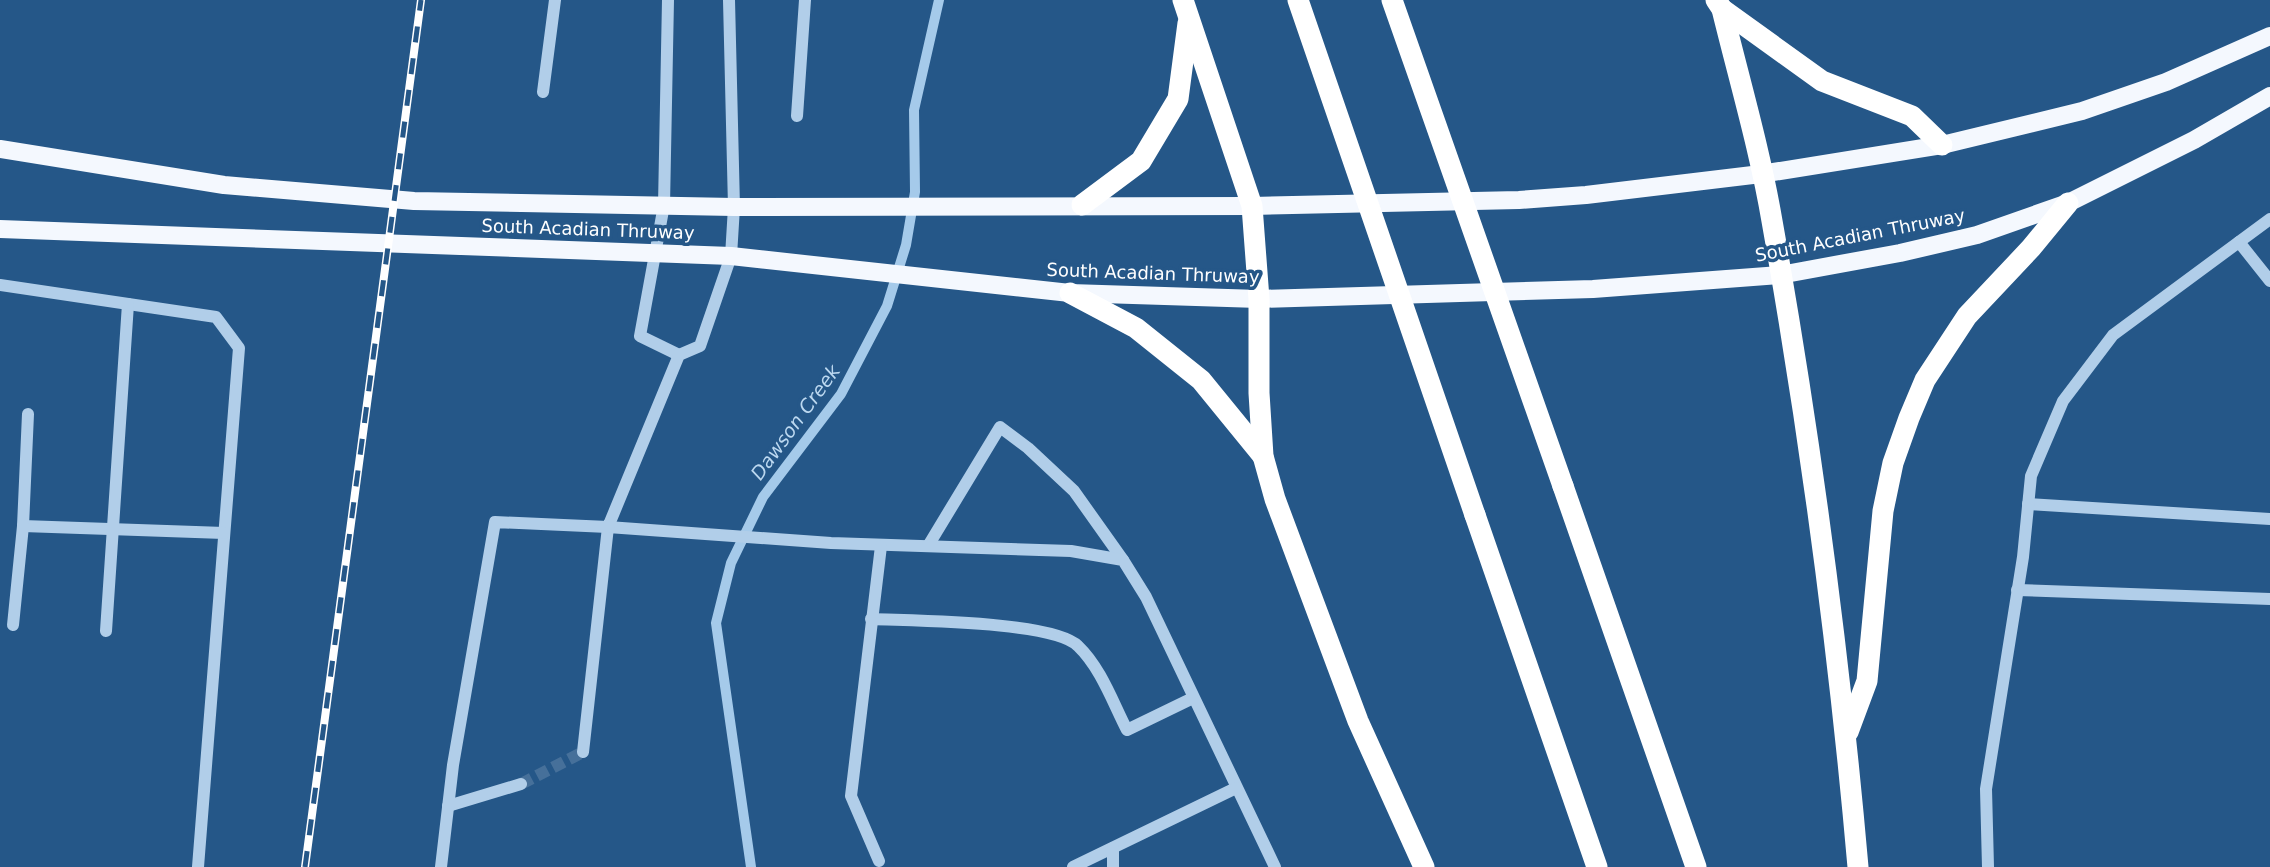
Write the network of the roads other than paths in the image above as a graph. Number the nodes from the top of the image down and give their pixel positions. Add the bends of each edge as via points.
1 (555, 0) edge
2 (668, 0) edge
3 (729, 0) edge
4 (805, 0) edge
5 (1298, 0) edge
6 (1392, 0) edge
7 (1719, 5) edge
8 (1186, 9) edge
9 (2270, 36) edge
10 (543, 92) dead end
11 (2270, 96) edge
12 (797, 116) dead end
13 (1942, 145) junction
14 (0, 149) edge
15 (1761, 174) junction
16 (2068, 203) junction
17 (664, 205) junction
18 (1082, 205) junction
19 (1252, 206) junction
20 (734, 207) junction
21 (2270, 219) edge
22 (0, 229) edge
23 (2239, 242) junction
24 (656, 252) junction
25 (731, 256) junction
26 (1780, 275) junction
27 (2270, 281) edge
28 (0, 285) edge
29 (1070, 293) junction
30 (1259, 299) junction
31 (128, 304) junction
32 (679, 355) junction
33 (29, 414) dead end
34 (1263, 456) junction
35 (2028, 504) junction
36 (2270, 519) edge
37 (23, 526) junction
38 (608, 527) junction
39 (113, 529) junction
40 (224, 533) junction
41 (881, 546) junction
42 (928, 546) junction
43 (1124, 560) junction
44 (2017, 590) junction
45 (2270, 599) edge
46 (871, 619) junction
47 (13, 625) dead end
48 (106, 631) dead end
49 (1194, 698) junction
50 (1846, 737) junction
51 (583, 752) dead end
52 (521, 784) tunnel mouth
53 (1236, 788) junction
54 (448, 806) junction
55 (1113, 848) junction
56 (878, 861) dead end
57 (198, 867) edge
58 (441, 867) edge
59 (1073, 867) edge
60 (1113, 867) edge
61 (1275, 867) edge
62 (1424, 867) edge
63 (1597, 867) edge
64 (1696, 867) edge
65 (1858, 867) edge
66 (1989, 867) edge

1 - 10 lane
2 - 17 lane
3 - 20 lane
4 - 12 lane
5 - 63 highway, bridge
6 - 64 highway, bridge
7 - 13 highway via 1822,81 1912,116
7 - 15 highway
8 - 18 highway via 1178,99 1141,161
8 - 19 highway
9 - 13 main road, South Acadian Thruway via 2166,82 2082,111
11 - 16 main road, South Acadian Thruway
13 - 15 main road, South Acadian Thruway
14 - 17 main road, South Acadian Thruway via 223,185 352,198
15 - 19 main road, South Acadian Thruway via 1519,200
15 - 26 highway
16 - 26 main road, South Acadian Thruway via 1977,235
16 - 50 highway via 1967,316 1920,393 1890,475 1878,549 1867,681
17 - 20 main road, South Acadian Thruway
17 - 24 lane
18 - 19 main road, South Acadian Thruway
18 - 20 main road, South Acadian Thruway
19 - 30 highway
20 - 25 lane
21 - 23 lane
22 - 24 main road, South Acadian Thruway
23 - 27 lane
23 - 35 lane via 2113,335 2063,401 2031,476
24 - 25 main road, South Acadian Thruway
24 - 32 lane via 640,336
25 - 29 main road, South Acadian Thruway
25 - 32 lane via 700,346
26 - 30 main road, South Acadian Thruway via 1593,289
26 - 50 highway via 1820,519
28 - 31 lane
29 - 30 main road, South Acadian Thruway
29 - 34 highway via 1136,328 1202,380
30 - 34 highway
31 - 39 lane
31 - 40 lane via 216,317 239,348
32 - 38 lane
33 - 37 lane
34 - 62 highway via 1358,721
35 - 36 lane
35 - 44 lane
37 - 39 lane
37 - 47 lane
38 - 41 lane
38 - 51 lane
38 - 54 lane via 495,522
39 - 40 lane
39 - 48 lane
40 - 57 lane
41 - 42 lane
41 - 46 lane
42 - 43 lane via 1071,551
42 - 43 lane via 1000,427 1074,491
43 - 49 lane
44 - 45 lane
44 - 66 lane via 1986,789
46 - 49 lane via 1033,629 1077,644 1097,671 1127,730
46 - 56 lane via 851,796
49 - 53 lane
50 - 65 highway
52 - 54 lane
53 - 55 lane
53 - 61 lane
54 - 58 lane
55 - 59 lane
55 - 60 lane

